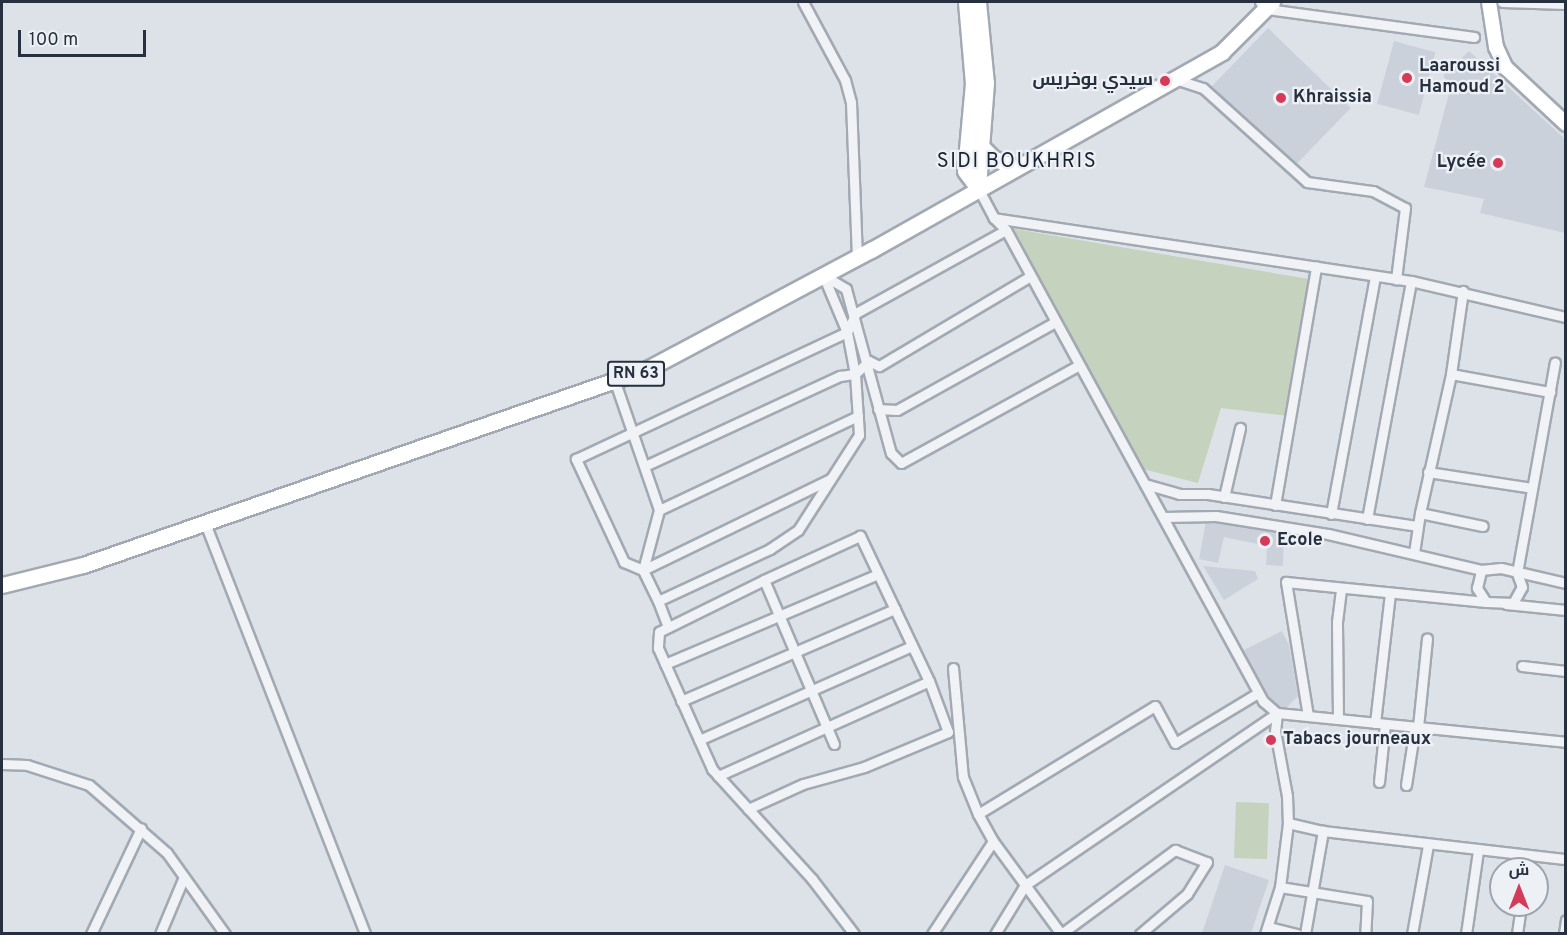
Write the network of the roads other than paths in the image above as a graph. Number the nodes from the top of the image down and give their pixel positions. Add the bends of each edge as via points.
1 (803, 2) edge
2 (966, 2) edge
3 (978, 2) edge
4 (1489, 2) edge
5 (1502, 2) edge
6 (1266, 4) edge
7 (1566, 4) edge
8 (1474, 37) dead end
9 (1175, 79) junction
10 (1566, 124) edge
11 (981, 146) junction
12 (1013, 167) junction
13 (978, 188) junction
14 (994, 218) junction
15 (1006, 230) junction
16 (857, 257) junction
17 (1316, 267) junction
18 (824, 275) junction
19 (1375, 276) junction
20 (1029, 277) junction
21 (1396, 279) junction
22 (1411, 281) junction
23 (1463, 291) junction
24 (856, 313) junction
25 (1566, 317) edge
26 (1053, 323) junction
27 (847, 332) junction
28 (869, 361) junction
29 (1555, 362) dead end
30 (1079, 365) junction
31 (855, 374) junction
32 (1451, 374) junction
33 (615, 382) junction
34 (1550, 392) junction
35 (878, 409) junction
36 (858, 416) junction
37 (1240, 428) dead end
38 (634, 433) junction
39 (646, 465) junction
40 (1428, 472) junction
41 (831, 478) junction
42 (1145, 484) junction
43 (1532, 488) junction
44 (1224, 497) junction
45 (1275, 505) junction
46 (659, 510) junction
47 (1419, 513) junction
48 (1331, 514) junction
49 (1164, 517) junction
50 (1367, 519) junction
51 (205, 523) junction
52 (1417, 526) junction
53 (1483, 526) dead end
54 (1414, 553) junction
55 (643, 570) junction
56 (1481, 570) junction
57 (1517, 573) junction
58 (878, 574) junction
59 (764, 580) junction
60 (1566, 583) edge
61 (2, 585) edge
62 (1341, 588) junction
63 (1390, 593) junction
64 (658, 601) junction
65 (1486, 602) junction
66 (895, 609) junction
67 (1566, 610) edge
68 (780, 615) junction
69 (668, 627) junction
70 (1427, 638) dead end
71 (912, 646) junction
72 (796, 652) junction
73 (665, 664) junction
74 (1522, 666) dead end
75 (953, 668) dead end
76 (1566, 671) edge
77 (929, 681) junction
78 (812, 690) junction
79 (1258, 693) junction
80 (681, 701) junction
81 (1277, 713) junction
82 (1308, 716) junction
83 (1338, 719) junction
84 (1380, 723) junction
85 (827, 727) junction
86 (1417, 727) junction
87 (699, 740) junction
88 (1566, 742) edge
89 (834, 744) dead end
90 (2, 764) edge
91 (718, 776) junction
92 (1379, 782) dead end
93 (1406, 785) dead end
94 (748, 809) junction
95 (978, 814) junction
96 (1288, 823) junction
97 (141, 828) junction
98 (1323, 831) junction
99 (993, 841) junction
100 (1428, 844) junction
101 (1478, 851) junction
102 (1566, 859) edge
103 (183, 879) junction
104 (1024, 885) junction
105 (1280, 887) junction
106 (1313, 893) junction
107 (1519, 917) edge
108 (1566, 920) edge
109 (1267, 930) edge
110 (92, 933) edge
111 (160, 933) edge
112 (225, 933) edge
113 (365, 933) edge
114 (854, 933) edge
115 (932, 933) edge
116 (995, 933) edge
117 (1061, 933) edge
118 (1140, 933) edge
119 (1296, 933) edge
120 (1305, 933) edge
121 (1365, 933) edge
122 (1412, 933) edge
123 (1466, 933) edge
124 (1517, 933) edge
125 (1564, 933) edge

1 - 16 street via 845,80 851,102
2 - 13 main road via 973,82 966,171
3 - 11 main road via 986,83
4 - 10 main road via 1496,47 1506,68
5 - 7 street
6 - 8 street
6 - 9 main road, RN 63 via 1222,52
9 - 12 main road, RN 63
9 - 21 street via 1203,88 1307,182 1373,191 1406,208
11 - 12 main road via 993,158
11 - 13 main road
12 - 13 main road, RN 63
13 - 14 street
13 - 16 main road, RN 63
14 - 15 street
14 - 17 street
15 - 20 street
15 - 24 street
16 - 18 main road, RN 63
17 - 19 street
17 - 45 street
18 - 24 street via 846,289
18 - 27 street
18 - 33 main road, RN 63
19 - 21 street
19 - 48 street
20 - 26 street
20 - 28 street via 879,366
21 - 22 street
22 - 23 street
22 - 50 street
23 - 25 street
23 - 32 street
24 - 27 street
24 - 28 street
26 - 30 street
26 - 35 street via 897,410
27 - 31 street
27 - 38 street
28 - 31 street
28 - 35 street
29 - 34 street
30 - 35 street via 901,463 891,453
30 - 42 street
31 - 36 street
31 - 39 street via 840,376
32 - 34 street
32 - 40 street
33 - 38 street
33 - 51 main road, RN 63
34 - 43 street
36 - 41 street via 859,435
36 - 46 street
37 - 44 street
38 - 39 street
38 - 55 street via 576,459 624,562
39 - 46 street
40 - 43 street
40 - 47 street
41 - 55 street
41 - 64 street via 798,530 770,549
42 - 44 street via 1179,494
42 - 49 street
43 - 57 street
44 - 45 street
45 - 48 street
46 - 55 street
47 - 52 street
47 - 53 street
48 - 50 street
49 - 54 street via 1216,516
49 - 79 street
50 - 52 street
51 - 61 main road, RN 63 via 83,565
51 - 113 street
52 - 54 street
54 - 56 street
55 - 64 street
56 - 57 street via 1502,568
56 - 65 street via 1477,588
57 - 60 street
57 - 65 street via 1522,587 1512,603
58 - 59 street via 860,536
58 - 66 street
58 - 68 street
59 - 68 street
59 - 69 street
62 - 63 street
62 - 82 street via 1286,582
62 - 83 street via 1337,622
63 - 65 street
63 - 84 street
64 - 69 street
65 - 67 street
66 - 71 street
66 - 72 street
68 - 72 street
68 - 73 street
69 - 73 street via 659,632 658,648
70 - 86 street
71 - 77 street
71 - 78 street
72 - 78 street
72 - 80 street
73 - 80 street
74 - 76 street
75 - 95 street via 963,777
77 - 85 street
77 - 94 street via 948,732 864,767 803,784
78 - 85 street
78 - 87 street
79 - 81 street
79 - 95 street via 1175,743 1155,706
80 - 87 street
81 - 82 street
81 - 96 street via 1275,731
81 - 104 street
82 - 83 street
83 - 84 street
84 - 86 street
84 - 92 street
85 - 89 street
85 - 91 street
86 - 88 street
86 - 93 street
87 - 91 street
90 - 97 street via 27,765 89,785
91 - 94 street
94 - 114 street
95 - 99 street
96 - 98 street
96 - 105 street
97 - 103 street via 167,853
97 - 110 street
98 - 100 street
98 - 106 street
99 - 104 street
99 - 115 street
100 - 101 street
100 - 122 street
101 - 102 street
101 - 123 street
103 - 111 street
103 - 112 street
104 - 116 street
104 - 117 street
105 - 106 street
105 - 109 street
106 - 120 street
106 - 121 street via 1367,901
107 - 124 street
108 - 125 street
109 - 119 street
117 - 118 street via 1175,850 1207,862 1187,894

